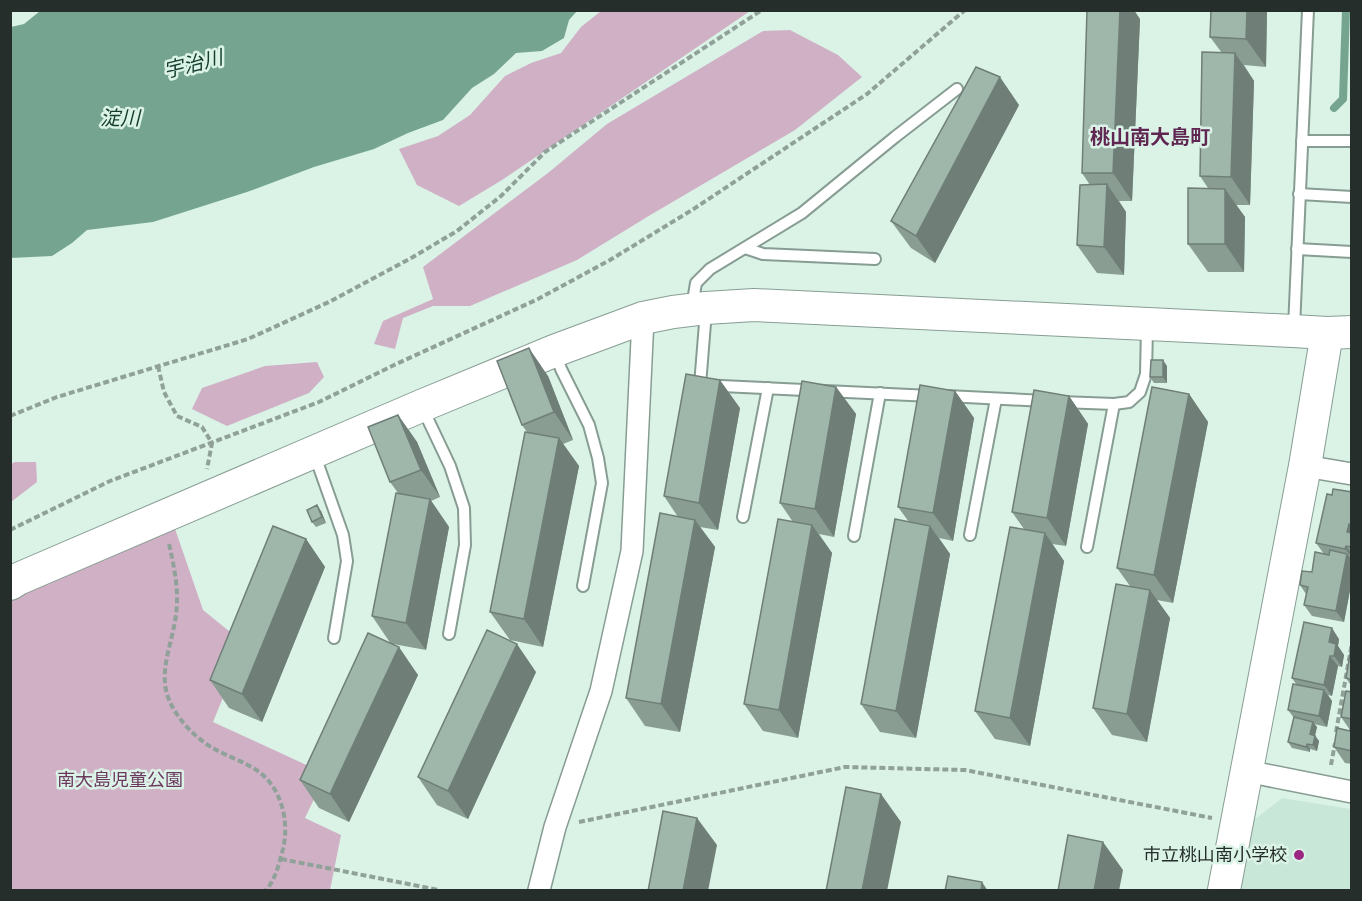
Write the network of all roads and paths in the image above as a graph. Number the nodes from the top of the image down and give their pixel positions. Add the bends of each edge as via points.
1 (762, 10) edge
2 (965, 10) edge
3 (1308, 10) edge
4 (957, 89) dead end
5 (1302, 141) junction
6 (1352, 141) edge
7 (1299, 194) junction
8 (1352, 197) edge
9 (745, 248) junction
10 (1297, 249) junction
11 (1352, 252) edge
12 (875, 259) dead end
13 (699, 309) junction
14 (643, 318) junction
15 (1147, 324) junction
16 (1293, 332) junction
17 (1339, 332) edge
18 (554, 351) junction
19 (158, 366) junction
20 (768, 388) junction
21 (880, 393) junction
22 (996, 399) junction
23 (1114, 404) junction
24 (422, 406) junction
25 (10, 416) edge
26 (212, 443) junction
27 (314, 452) junction
28 (1305, 466) junction
29 (1352, 474) edge
30 (213, 496) junction
31 (743, 517) dead end
32 (161, 518) junction
33 (10, 530) edge
34 (970, 535) dead end
35 (854, 536) dead end
36 (1087, 547) dead end
37 (10, 584) edge
38 (583, 586) dead end
39 (450, 634) dead end
40 (333, 638) dead end
41 (1352, 643) edge
42 (1246, 771) junction
43 (1330, 771) dead end
44 (1352, 792) edge
45 (1236, 822) junction
46 (555, 827) junction
47 (280, 858) junction
48 (266, 891) edge
49 (440, 891) edge
50 (539, 891) edge
51 (1224, 891) edge

1 - 19 path via 545,152 501,196 457,231 413,257 248,339
2 - 26 path via 867,94 610,260 538,299 319,402
3 - 5 lane
4 - 9 lane via 802,213
5 - 6 lane
5 - 7 lane
7 - 8 lane
7 - 10 lane
9 - 12 lane via 763,254
9 - 13 lane via 710,269 696,283
10 - 11 lane
10 - 16 lane
13 - 14 street
13 - 15 street via 754,304
13 - 20 lane via 700,385
14 - 18 street
14 - 46 street via 632,551 601,691
15 - 16 street
15 - 23 lane via 1146,374 1140,392 1129,402
16 - 17 street
17 - 28 street
18 - 24 street
18 - 38 lane via 589,425 602,483
19 - 25 path
19 - 26 path via 164,392 177,416 202,427
20 - 21 lane
20 - 31 lane
21 - 22 lane
21 - 35 lane
22 - 23 lane
22 - 34 lane
23 - 36 lane
24 - 27 street
24 - 39 lane via 450,466 464,508 465,545
26 - 30 path via 206,476
26 - 33 path via 110,481
27 - 30 street
27 - 40 lane via 343,535 347,561
28 - 29 street
28 - 42 street
30 - 32 street
32 - 37 street
32 - 47 path via 175,570 177,595 166,661 168,697 195,735 264,776 274,788 285,820 285,843
41 - 43 path
42 - 44 street
42 - 45 street
45 - 46 path via 965,770 845,767
45 - 51 street
46 - 50 street
47 - 48 path
47 - 49 path

